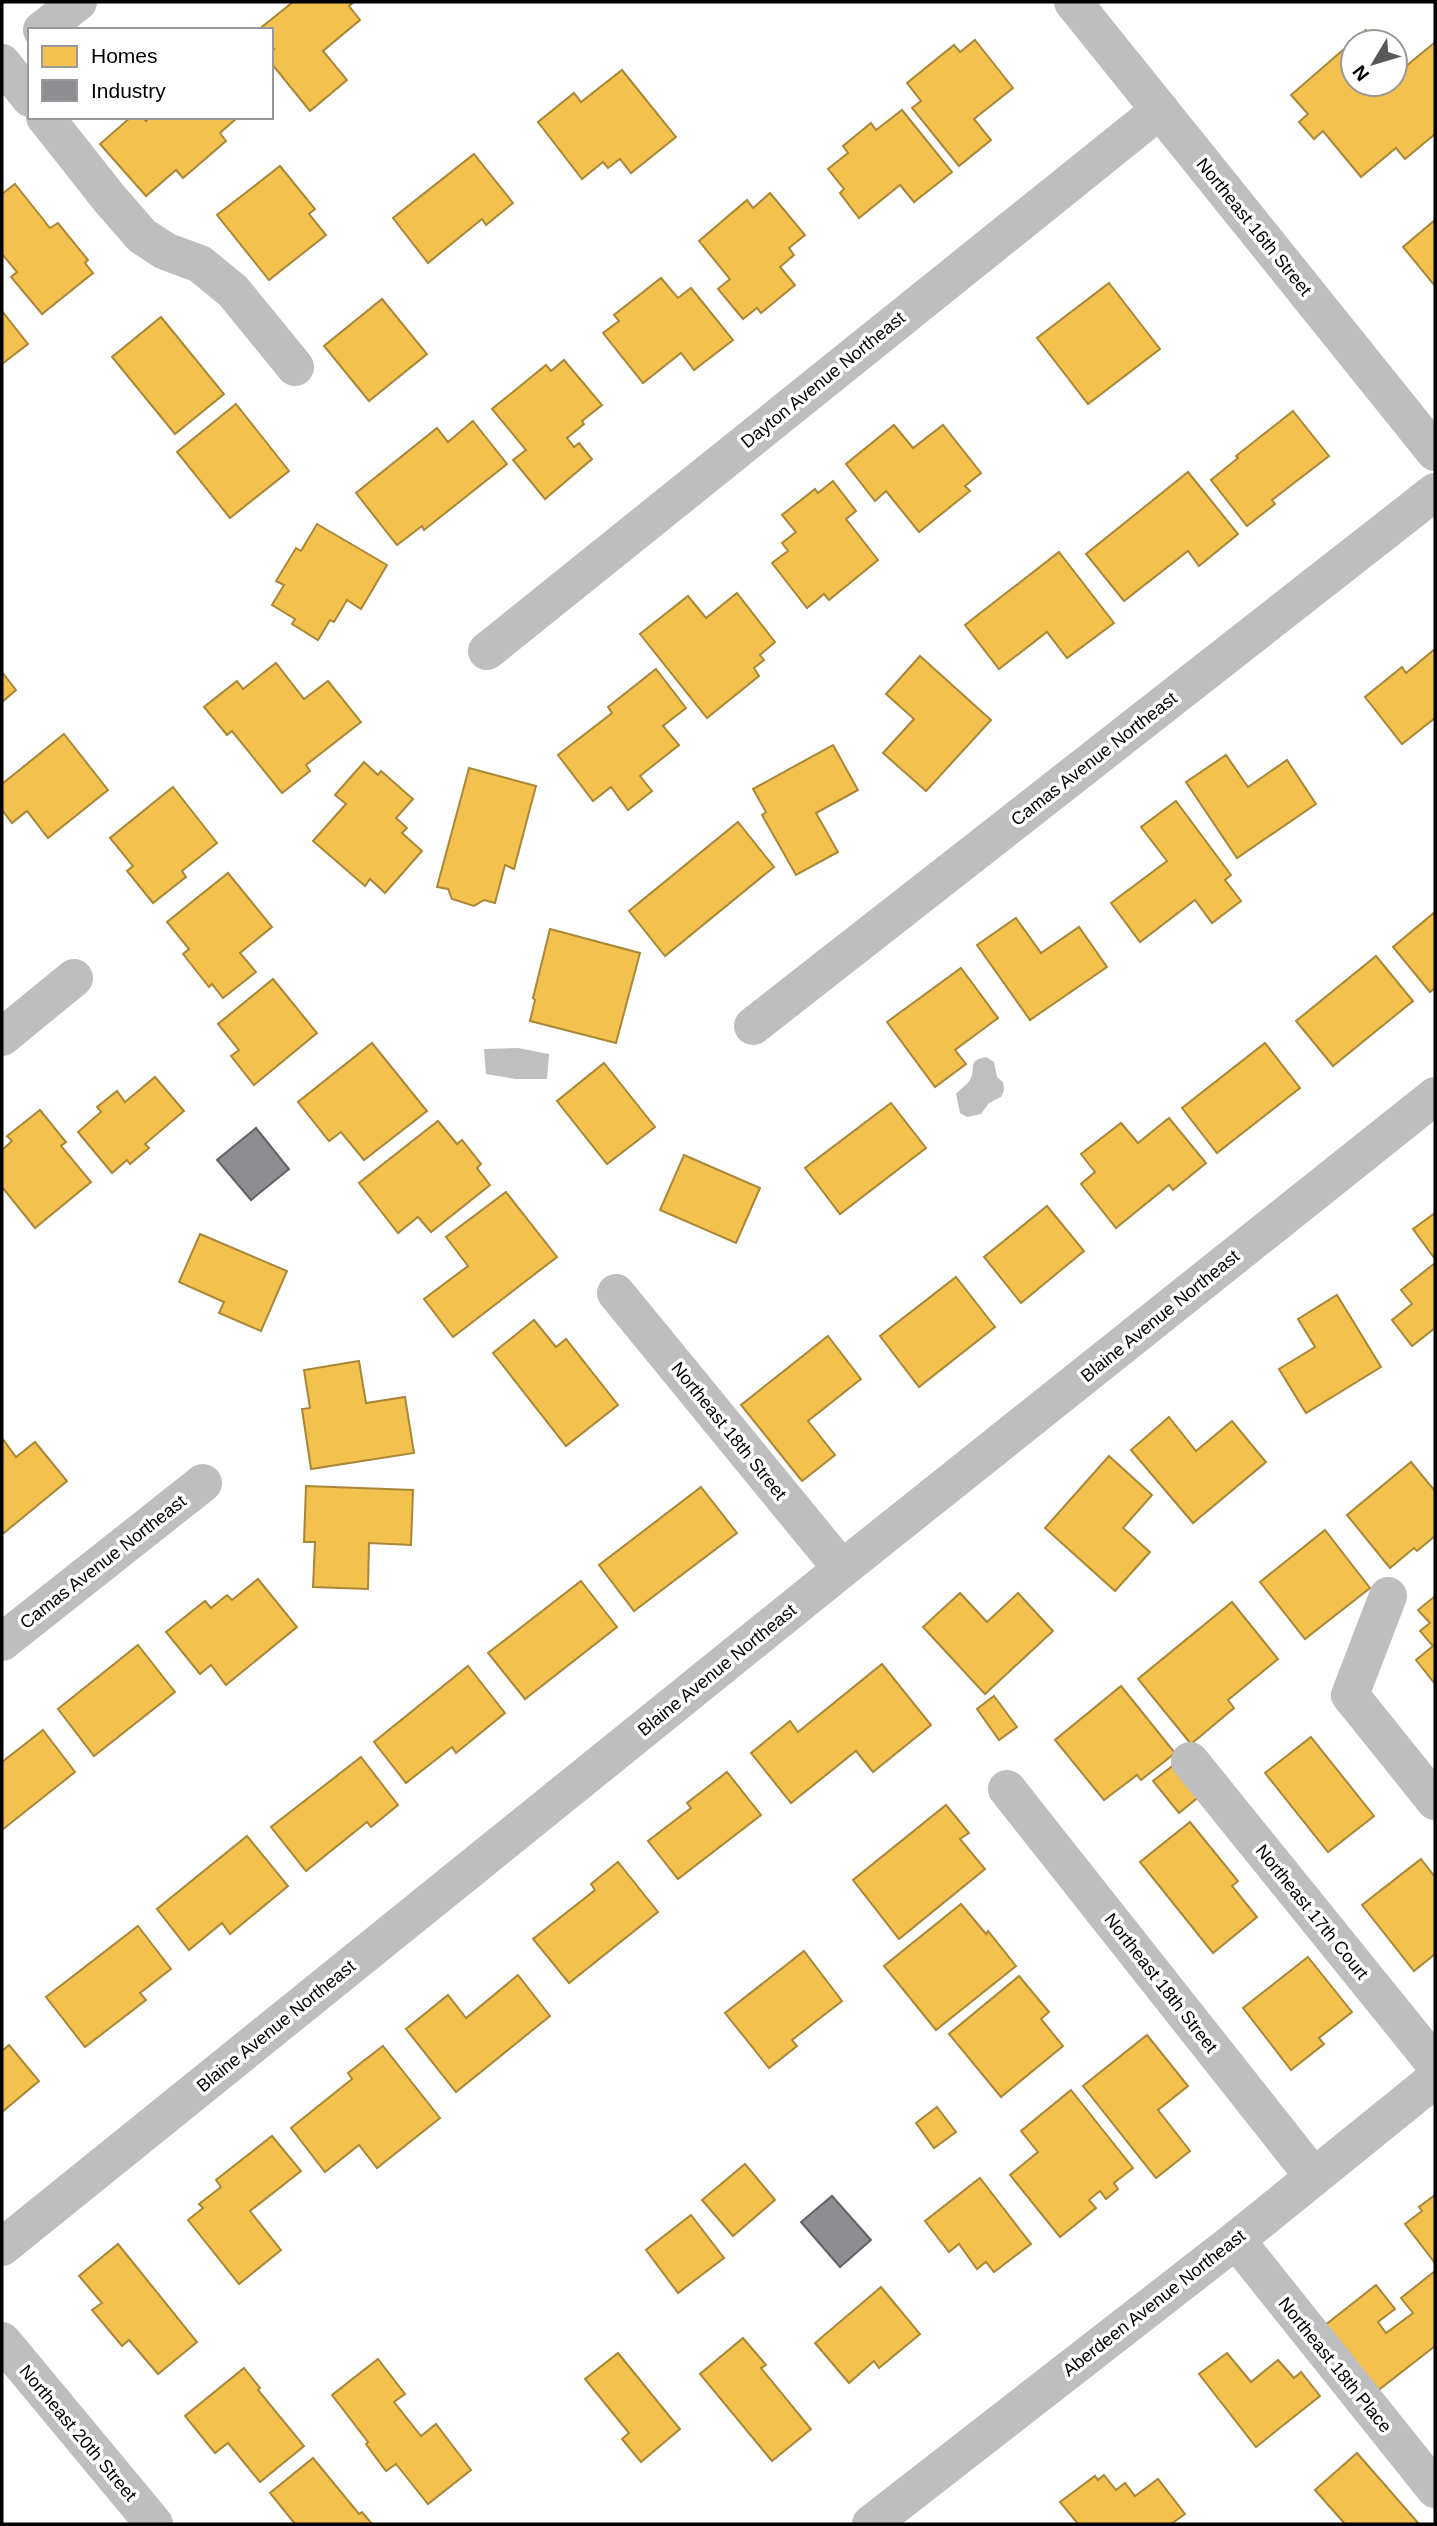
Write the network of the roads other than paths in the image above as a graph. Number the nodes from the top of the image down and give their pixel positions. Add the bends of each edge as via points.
1 (78, 2) edge
2 (1073, 2) edge
3 (46, 28) edge
4 (28, 42) edge
5 (2, 63) edge
6 (28, 96) edge
7 (1160, 110) junction
8 (47, 119) edge
9 (295, 367) dead end
10 (1435, 452) edge
11 (1435, 492) edge
12 (486, 651) dead end
13 (74, 978) dead end
14 (753, 1026) dead end
15 (2, 1037) edge
16 (1435, 1096) edge
17 (616, 1293) dead end
18 (203, 1483) dead end
19 (842, 1569) junction
20 (1388, 1596) dead end
21 (2, 1642) edge
22 (1190, 1760) dead end
23 (1007, 1789) dead end
24 (1435, 1801) edge
25 (1435, 2064) edge
26 (1435, 2079) edge
27 (1314, 2178) junction
28 (1236, 2240) junction
29 (2, 2247) edge
30 (2, 2341) edge
31 (1435, 2489) edge
32 (154, 2524) edge
33 (871, 2524) edge

1 - 3 street
2 - 7 street, Northeast 16th Street
4 - 5 street
5 - 6 street
7 - 10 street, Northeast 16th Street
7 - 12 street, Dayton Avenue Northeast
8 - 9 street via 142,236 164,251 200,264 233,291
11 - 14 street, Camas Avenue Northeast
13 - 15 street
16 - 19 street, Blaine Avenue Northeast
17 - 19 street, Northeast 18th Street
18 - 21 street, Camas Avenue Northeast
19 - 29 street, Blaine Avenue Northeast
20 - 24 street via 1350,1695
22 - 25 street, Northeast 17th Court
23 - 27 street, Northeast 18th Street
26 - 27 street, Aberdeen Avenue Northeast
27 - 28 street, Aberdeen Avenue Northeast
28 - 31 street, Northeast 18th Place
28 - 33 street, Aberdeen Avenue Northeast
30 - 32 street, Northeast 20th Street

